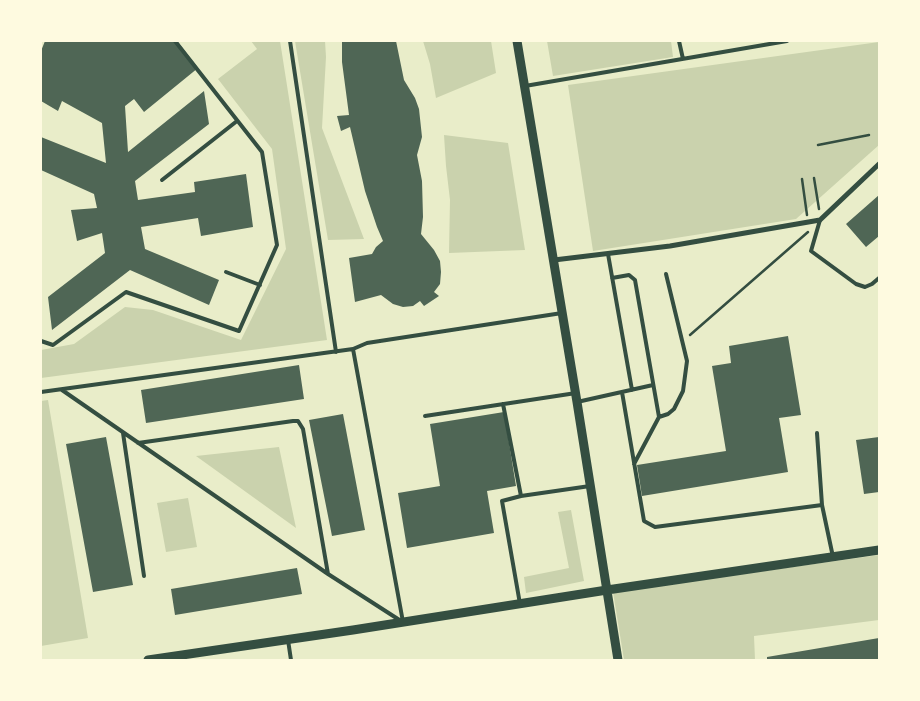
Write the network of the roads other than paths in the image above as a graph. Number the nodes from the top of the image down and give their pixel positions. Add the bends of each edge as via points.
1 (175, 41) edge
2 (290, 41) edge
3 (518, 41) edge
4 (679, 41) edge
5 (787, 41) edge
6 (683, 59) junction
7 (525, 86) junction
8 (237, 121) junction
9 (879, 164) edge
10 (162, 180) dead end
11 (820, 220) junction
12 (608, 254) junction
13 (554, 260) junction
14 (226, 272) dead end
15 (666, 274) dead end
16 (612, 278) junction
17 (879, 278) edge
18 (260, 285) junction
19 (562, 314) junction
20 (41, 341) edge
21 (353, 349) junction
22 (336, 352) junction
23 (653, 385) junction
24 (62, 390) junction
25 (632, 390) junction
26 (41, 392) edge
27 (622, 392) junction
28 (577, 397) junction
29 (503, 404) junction
30 (425, 416) dead end
31 (659, 417) junction
32 (123, 433) junction
33 (817, 433) dead end
34 (138, 443) junction
35 (633, 465) junction
36 (590, 486) junction
37 (521, 496) junction
38 (822, 505) junction
39 (879, 550) edge
40 (833, 557) junction
41 (328, 574) junction
42 (144, 576) dead end
43 (607, 590) junction
44 (520, 604) junction
45 (403, 622) junction
46 (288, 640) junction
47 (148, 660) edge
48 (291, 660) edge
49 (618, 660) edge

1 - 8 lane
2 - 22 lane
3 - 7 street
4 - 6 lane
5 - 6 lane
6 - 7 lane
7 - 13 street
8 - 10 lane
8 - 18 lane via 262,152 277,245
9 - 11 street
11 - 12 street
11 - 17 lane via 812,250 856,284 865,287
12 - 13 street
12 - 16 lane
13 - 19 street
14 - 18 lane
15 - 31 lane via 687,361 683,391 674,409
16 - 23 lane via 629,275 635,280
16 - 25 lane
18 - 20 lane via 239,331 126,292 54,345
19 - 21 lane via 367,343
19 - 28 street
21 - 22 lane
21 - 45 lane
22 - 24 lane
23 - 25 lane
23 - 31 lane
24 - 26 lane
24 - 32 lane
25 - 27 lane
27 - 28 lane
27 - 35 lane
28 - 29 lane
28 - 36 street
29 - 30 lane
29 - 37 lane
31 - 35 lane
32 - 34 lane
32 - 42 lane
33 - 38 lane
34 - 41 lane
34 - 41 lane via 298,421 303,429
35 - 38 lane via 644,520 654,527
36 - 37 lane
36 - 43 street
37 - 44 lane via 502,501
38 - 40 lane
39 - 40 street
40 - 43 street
41 - 45 lane
43 - 44 street
43 - 49 street
44 - 45 street
45 - 46 street
46 - 47 street
46 - 48 lane

